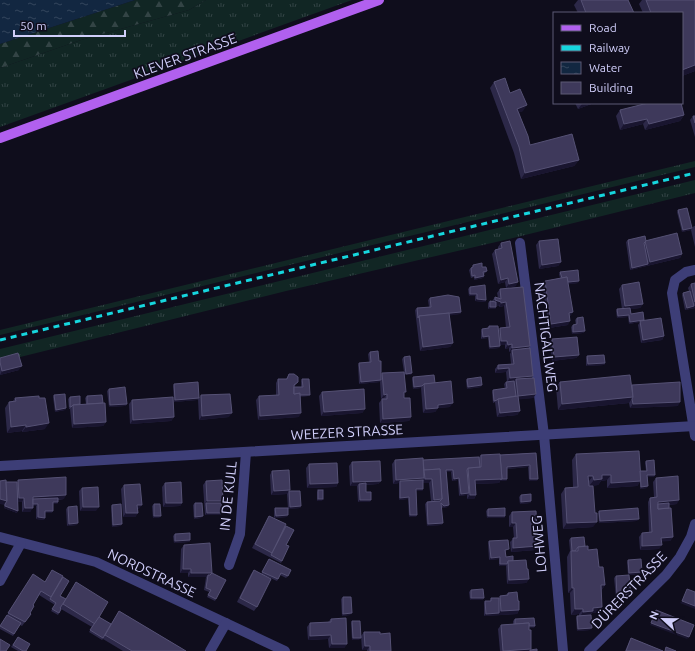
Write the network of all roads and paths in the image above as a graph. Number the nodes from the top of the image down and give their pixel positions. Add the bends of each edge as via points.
1 (379, 0) edge
2 (0, 138) edge
3 (520, 243) dead end
4 (695, 270) edge
5 (695, 430) edge
6 (544, 435) junction
7 (246, 452) junction
8 (0, 466) edge
9 (695, 524) edge
10 (0, 537) edge
11 (21, 543) junction
12 (229, 566) dead end
13 (0, 581) edge
14 (226, 623) junction
15 (210, 651) edge
16 (285, 651) edge
17 (563, 651) edge
18 (589, 651) edge

1 - 2 main road, KLEVER STRASSE
3 - 6 street, NACHTIGALLWEG
4 - 5 street via 686,272 675,280 672,293
5 - 6 street, WEEZER STRASSE
6 - 7 street, WEEZER STRASSE
6 - 17 street, LOHWEG
7 - 8 street, WEEZER STRASSE
7 - 12 street, IN DE KULL via 240,534
9 - 18 street, DÜRERSTRASSE via 680,557 666,575
10 - 11 street, NORDSTRASSE
11 - 13 street
11 - 14 street, NORDSTRASSE via 96,562
14 - 15 street
14 - 16 street, NORDSTRASSE

